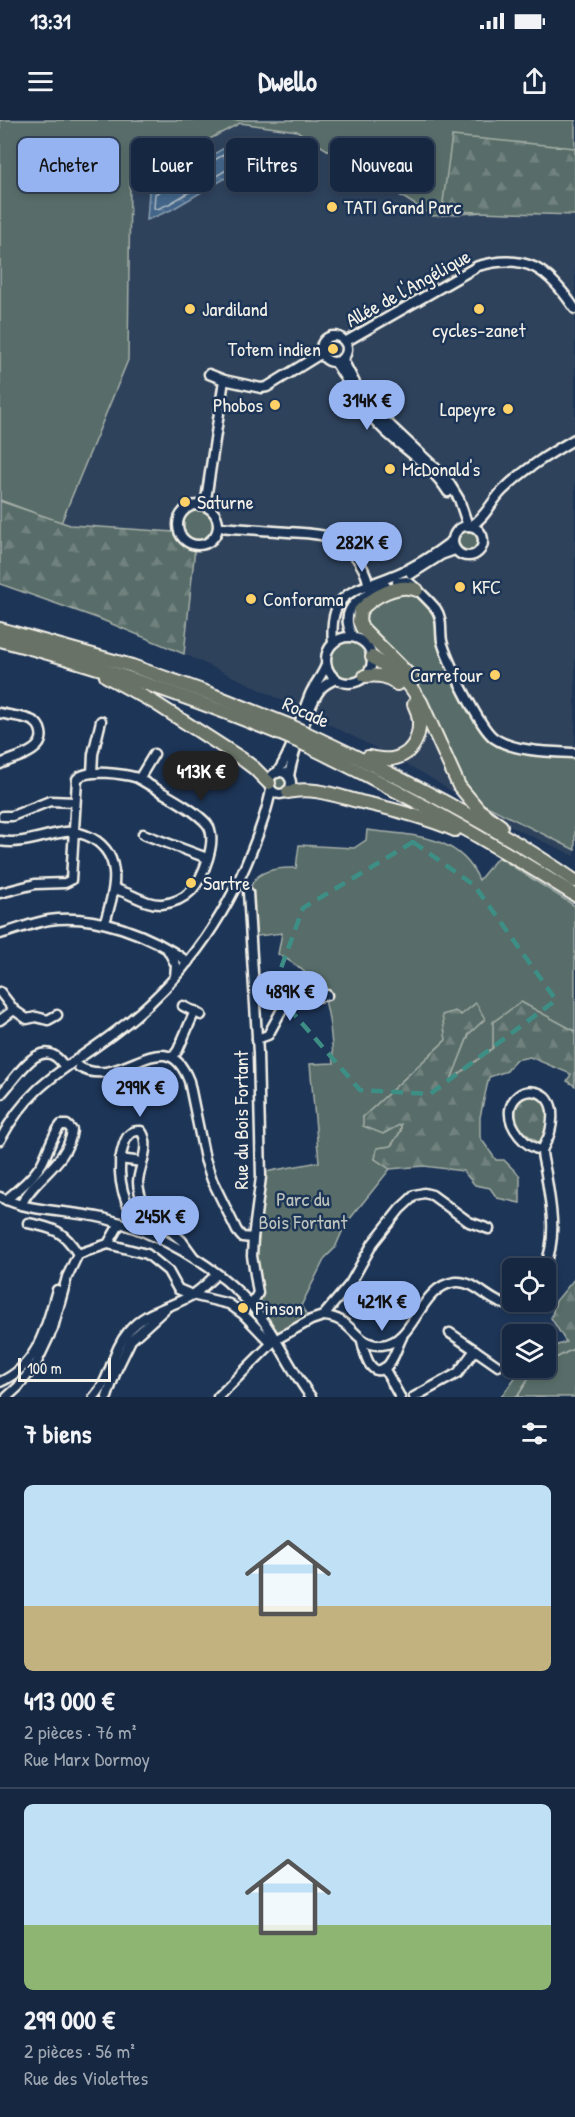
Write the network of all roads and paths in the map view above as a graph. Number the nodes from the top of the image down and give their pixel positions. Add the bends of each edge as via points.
1 (575, 309) edge
2 (345, 342) junction
3 (322, 353) junction
4 (339, 360) junction
5 (209, 374) dead end
6 (224, 380) junction
7 (575, 440) edge
8 (205, 506) junction
9 (486, 513) junction
10 (219, 527) junction
11 (466, 527) junction
12 (480, 532) junction
13 (452, 541) junction
14 (455, 550) junction
15 (397, 582) junction
16 (369, 589) junction
17 (417, 590) junction
18 (0, 623) edge
19 (0, 628) edge
20 (353, 637) junction
21 (0, 640) edge
22 (51, 642) junction
23 (333, 643) junction
24 (64, 657) junction
25 (372, 657) junction
26 (326, 665) junction
27 (365, 676) junction
28 (336, 679) junction
29 (0, 713) edge
30 (101, 721) dead end
31 (430, 723) junction
32 (290, 732) junction
33 (307, 740) junction
34 (575, 753) edge
35 (154, 754) dead end
36 (0, 764) edge
37 (92, 773) junction
38 (290, 777) junction
39 (139, 779) junction
40 (272, 782) junction
41 (286, 793) junction
42 (75, 802) junction
43 (267, 813) junction
44 (3, 816) dead end
45 (73, 832) junction
46 (143, 834) dead end
47 (0, 840) edge
48 (207, 858) junction
49 (519, 859) junction
50 (571, 878) edge
51 (115, 889) junction
52 (248, 892) dead end
53 (0, 893) edge
54 (575, 895) edge
55 (105, 922) junction
56 (0, 934) edge
57 (200, 947) junction
58 (170, 951) junction
59 (188, 962) junction
60 (175, 977) junction
61 (0, 992) edge
62 (327, 994) dead end
63 (183, 1006) dead end
64 (14, 1010) junction
65 (57, 1014) dead end
66 (0, 1020) edge
67 (257, 1039) junction
68 (172, 1057) junction
69 (64, 1066) junction
70 (79, 1067) dead end
71 (0, 1095) edge
72 (0, 1140) edge
73 (542, 1150) junction
74 (120, 1159) junction
75 (142, 1162) junction
76 (3, 1199) edge
77 (141, 1199) junction
78 (128, 1203) junction
79 (21, 1205) junction
80 (145, 1209) junction
81 (135, 1216) junction
82 (28, 1223) dead end
83 (125, 1224) junction
84 (489, 1229) dead end
85 (253, 1238) junction
86 (108, 1244) junction
87 (78, 1254) junction
88 (195, 1258) junction
89 (546, 1258) edge
90 (217, 1274) junction
91 (192, 1295) junction
92 (502, 1304) edge
93 (251, 1305) junction
94 (323, 1316) junction
95 (404, 1332) junction
96 (450, 1333) dead end
97 (362, 1341) junction
98 (273, 1342) junction
99 (475, 1350) junction
100 (33, 1362) junction
101 (498, 1366) dead end
102 (384, 1368) junction
103 (20, 1369) junction
104 (28, 1375) junction
105 (0, 1382) edge
106 (106, 1392) edge
107 (398, 1396) edge
108 (7, 1397) edge
109 (94, 1397) edge
110 (218, 1397) edge
111 (311, 1397) edge
112 (414, 1397) edge

1 - 2 street, Allée de l'Angélique via 540,269 528,264 491,262
2 - 3 street via 335,336 327,338
2 - 4 street via 346,352
3 - 4 street via 327,360
3 - 6 street via 267,387
4 - 11 street via 353,391 382,428 446,478 459,499
5 - 6 street
6 - 8 street
7 - 9 street via 514,479
8 - 10 street via 215,514
8 - 10 street via 192,506 181,514 178,526 183,539 195,545 208,543
9 - 11 street
9 - 12 street
10 - 16 street via 333,538 357,558
11 - 12 street
11 - 13 street via 456,531
12 - 14 street via 483,542 477,554 469,557
13 - 14 street
13 - 16 street
14 - 15 street
15 - 16 street
15 - 17 street via 406,581
16 - 20 street via 350,609 346,621
16 - 23 street via 351,592 334,610
17 - 31 highway via 404,586 375,598 360,611 359,621 367,635 416,682
17 - 34 street via 436,610 444,648 490,735 539,752
18 - 22 highway
19 - 22 highway, Rocade
20 - 23 street
20 - 25 street via 368,646
21 - 24 highway
22 - 32 highway, Rocade via 175,681
23 - 26 street
24 - 32 highway
24 - 40 highway via 155,703
25 - 27 street
25 - 31 highway via 402,677
26 - 28 street
26 - 40 street
27 - 28 street via 354,682
27 - 33 highway via 387,677 407,694 420,721 411,748 402,756 383,760
28 - 38 street via 318,693 292,760
29 - 36 street via 33,721 42,738 32,751
30 - 37 street
31 - 50 highway via 452,774 480,810
32 - 33 highway, bridge
33 - 49 highway
33 - 50 highway, Rocade via 392,773
35 - 39 street
37 - 39 street
37 - 42 street via 86,772 77,779
38 - 40 street via 284,772
38 - 41 street via 292,783
39 - 48 street via 208,825 213,844
40 - 41 street via 276,794
40 - 43 street
41 - 43 street
41 - 49 highway via 305,789 432,820
42 - 44 street via 50,801
42 - 45 street
43 - 57 street via 232,895
45 - 47 street via 27,841
45 - 51 street via 87,835 106,850 113,862
45 - 53 street via 70,880
46 - 48 street
48 - 51 street via 191,891 172,902 150,903
49 - 54 highway
51 - 55 street
52 - 67 street, Rue du Bois Fortant
55 - 56 street via 50,920
55 - 58 street
57 - 58 street
57 - 59 street
58 - 59 street
58 - 60 street via 176,964
59 - 60 street
60 - 69 street via 119,1030
61 - 64 street
62 - 67 street, Rue du Bois Fortant via 285,1004 268,1035
63 - 68 street via 198,1013
64 - 65 street via 27,1019 48,1020
64 - 66 street
67 - 85 street, Rue du Bois Fortant via 261,1177
68 - 70 street via 149,1056 109,1073 95,1074
68 - 85 street via 185,1069 189,1081 212,1180 237,1231 243,1237
69 - 71 street via 52,1054 36,1056
69 - 72 street via 21,1106
73 - 73 street via 549,1136 549,1100 543,1093 524,1091 511,1104 510,1116 521,1138
73 - 89 street via 553,1236
74 - 75 street
74 - 75 street via 131,1132 141,1131 145,1144
74 - 78 street
75 - 77 street via 138,1183
76 - 79 street
76 - 79 street via 33,1176 54,1133 61,1125 67,1125 72,1130 70,1141 57,1164 27,1192
77 - 78 street
77 - 80 street
78 - 81 street
79 - 83 street
80 - 81 street
80 - 88 street via 182,1241
81 - 83 street
82 - 87 street via 53,1228 70,1239
83 - 86 street
83 - 88 street
84 - 94 street via 469,1222 432,1195 415,1195 373,1243 350,1284
85 - 93 street, Rue du Bois Fortant via 258,1293
86 - 87 street
86 - 91 street via 147,1254 168,1271 178,1289
87 - 100 street via 63,1272
88 - 90 street
90 - 91 street
90 - 93 street
91 - 98 street via 229,1304
91 - 106 street via 151,1312 136,1323 118,1345
92 - 95 street via 473,1285 456,1282 430,1295
93 - 98 street
94 - 97 street via 349,1326
94 - 98 street
95 - 97 street via 393,1342 382,1345
95 - 102 street
96 - 99 street
97 - 102 street via 369,1364 374,1369
98 - 110 street
98 - 111 street
99 - 101 street
99 - 112 street via 458,1373
100 - 103 street
100 - 104 street
102 - 107 street
103 - 104 street
103 - 105 street
104 - 108 street
106 - 109 street

